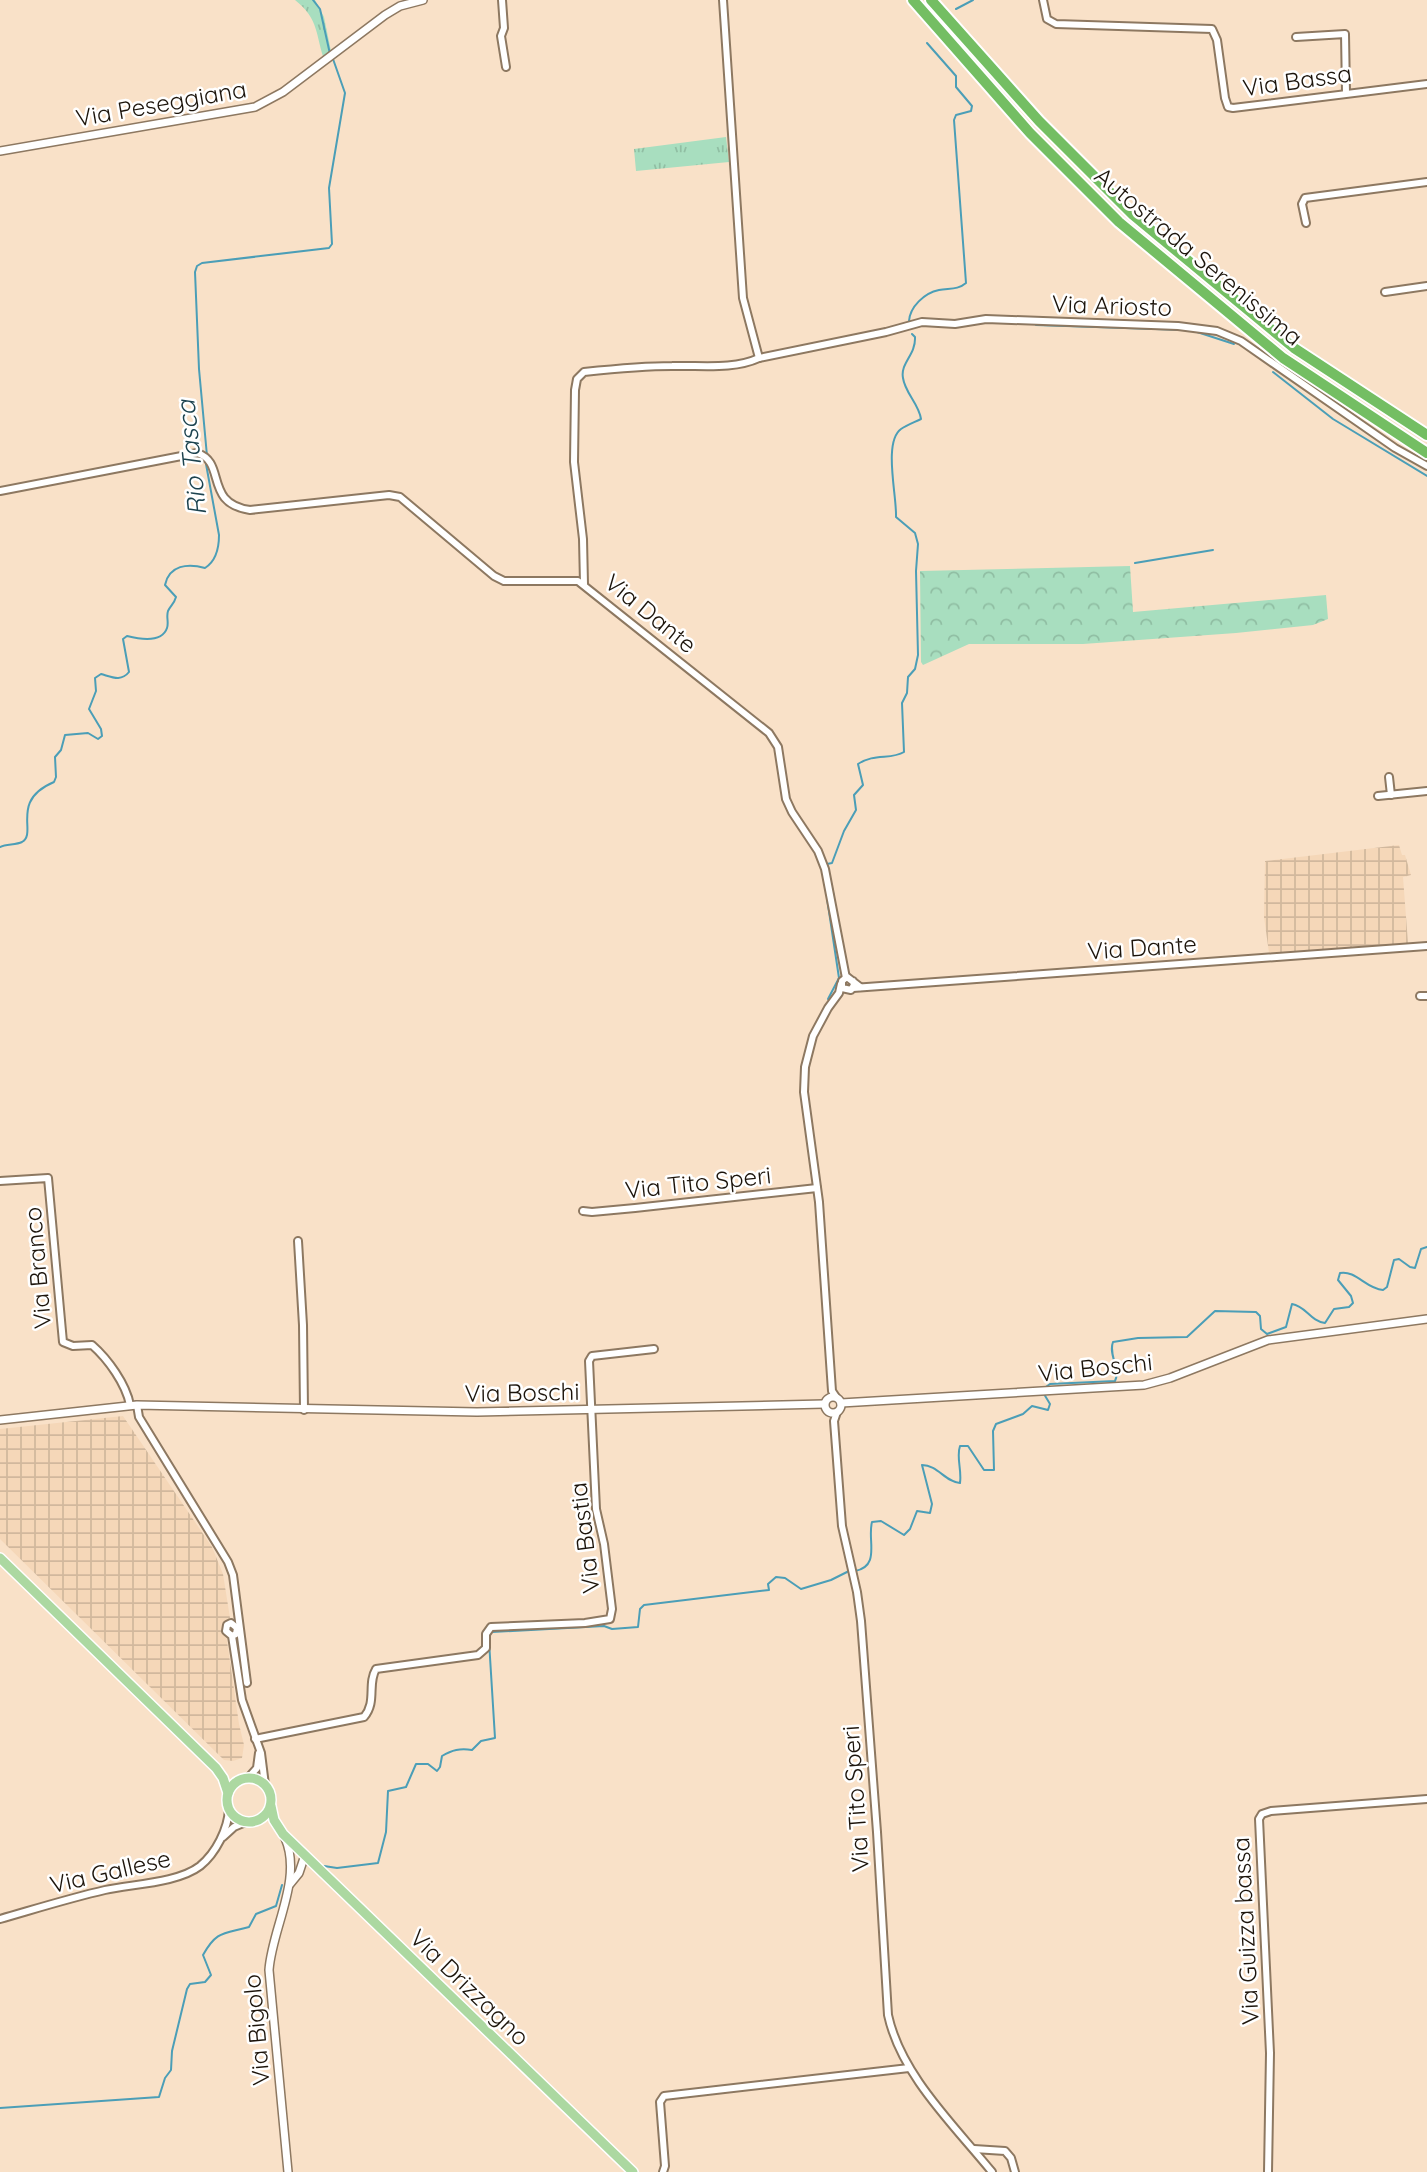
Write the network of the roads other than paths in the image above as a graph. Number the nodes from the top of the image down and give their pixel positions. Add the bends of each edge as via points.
1 (423, 0) edge
2 (502, 0) edge
3 (723, 0) edge
4 (913, 0) edge
5 (931, 0) edge
6 (1043, 0) edge
7 (406, 2) edge
8 (1296, 37) dead end
9 (506, 67) dead end
10 (1427, 84) edge
11 (1346, 93) junction
12 (0, 150) edge
13 (1427, 182) edge
14 (1306, 223) dead end
15 (1427, 286) edge
16 (1385, 292) dead end
17 (759, 358) junction
18 (1427, 435) edge
19 (1427, 453) edge
20 (1427, 466) edge
21 (0, 491) edge
22 (584, 584) junction
23 (1390, 777) dead end
24 (1427, 791) edge
25 (1391, 795) junction
26 (1378, 796) dead end
27 (1427, 946) edge
28 (852, 985) junction
29 (839, 993) junction
30 (0, 1181) edge
31 (817, 1188) junction
32 (583, 1210) dead end
33 (298, 1241) dead end
34 (1427, 1319) edge
35 (654, 1349) dead end
36 (832, 1398) junction
37 (134, 1405) junction
38 (304, 1410) junction
39 (590, 1410) junction
40 (833, 1412) junction
41 (0, 1420) edge
42 (0, 1558) edge
43 (232, 1636) dead end
44 (247, 1683) dead end
45 (255, 1739) junction
46 (258, 1748) junction
47 (216, 1768) junction
48 (245, 1778) junction
49 (265, 1784) junction
50 (228, 1793) junction
51 (1427, 1799) edge
52 (271, 1806) junction
53 (229, 1809) junction
54 (251, 1821) junction
55 (282, 1832) junction
56 (218, 1844) junction
57 (305, 1855) junction
58 (320, 1869) junction
59 (299, 1873) junction
60 (288, 1887) junction
61 (0, 1919) edge
62 (909, 2068) junction
63 (974, 2149) junction
64 (288, 2172) edge
65 (633, 2172) edge
66 (663, 2172) edge
67 (992, 2172) edge
68 (1015, 2172) edge
69 (1268, 2172) edge

1 - 7 street, Via Peseggiana
2 - 9 street
3 - 17 street via 743,298
4 - 19 highway, Autostrada Serenissima via 1030,133 1119,222 1283,358
5 - 18 highway, Autostrada Serenissima via 1039,121 1133,215 1294,348
6 - 11 street, Via Bassa via 1047,19 1056,24 1212,29 1228,107
7 - 12 street, Via Peseggiana via 283,92 255,107
8 - 11 street via 1345,34
10 - 11 street, Via Bassa
13 - 14 street via 1305,198
15 - 16 street
17 - 20 street, Via Ariosto via 922,322 955,324 986,319 1206,328 1241,341
17 - 22 street, Via Ariosto via 739,364 584,372 577,379 574,462
21 - 22 street, Via Dante via 193,453 206,458 221,494 236,508 400,497 504,581 562,579
22 - 28 street, Via Dante via 769,733 778,747 786,799 825,869
23 - 25 street
24 - 25 street
25 - 26 street
27 - 28 street, Via Dante
28 - 29 street
28 - 29 street via 841,984
29 - 31 street via 813,1036 805,1067 806,1115
30 - 37 street, Via Branco via 48,1178 63,1342 92,1345 107,1358
31 - 32 street, Via Tito Speri
31 - 36 street
33 - 38 street
34 - 36 street, Via Boschi via 1268,1340 1144,1385 1039,1393
35 - 39 street via 592,1356
36 - 39 street, Via Boschi
36 - 40 street
36 - 40 street
37 - 38 street, Via Boschi
37 - 41 street, Via Boschi
37 - 44 street, Via Branco via 228,1562
38 - 39 street, Via Boschi
39 - 45 street, Via Bastia via 610,1619 491,1627 486,1648 478,1655 376,1668 372,1704 364,1717
40 - 62 street, Via Tito Speri via 842,1526 861,1621 888,2015
42 - 47 main road
43 - 45 street via 242,1700
45 - 46 street
46 - 48 street via 257,1768
46 - 49 street
47 - 48 main road
47 - 50 main road
48 - 49 main road
48 - 50 main road
49 - 52 main road
50 - 53 main road
51 - 69 street, Via Guizza bassa via 1271,1811 1259,1819 1270,2053
52 - 54 main road
52 - 55 main road, Via Drizzagno
53 - 54 main road via 239,1820
53 - 56 street, Via Gallese
54 - 55 main road, Via Drizzagno
54 - 56 street, Via Gallese via 234,1827
55 - 57 main road, Via Drizzagno
55 - 60 street, Via Bigolo via 291,1854
56 - 61 street, Via Gallese via 188,1872
57 - 58 main road, Via Drizzagno
57 - 59 street, Via Bigolo
58 - 59 street
58 - 65 main road, Via Drizzagno
59 - 60 street, Via Bigolo
60 - 64 street, Via Bigolo via 269,1970
62 - 63 street, Via Tito Speri
62 - 66 street via 664,2096 660,2102
63 - 67 street, Via Tito Speri
63 - 68 street via 1005,2151

